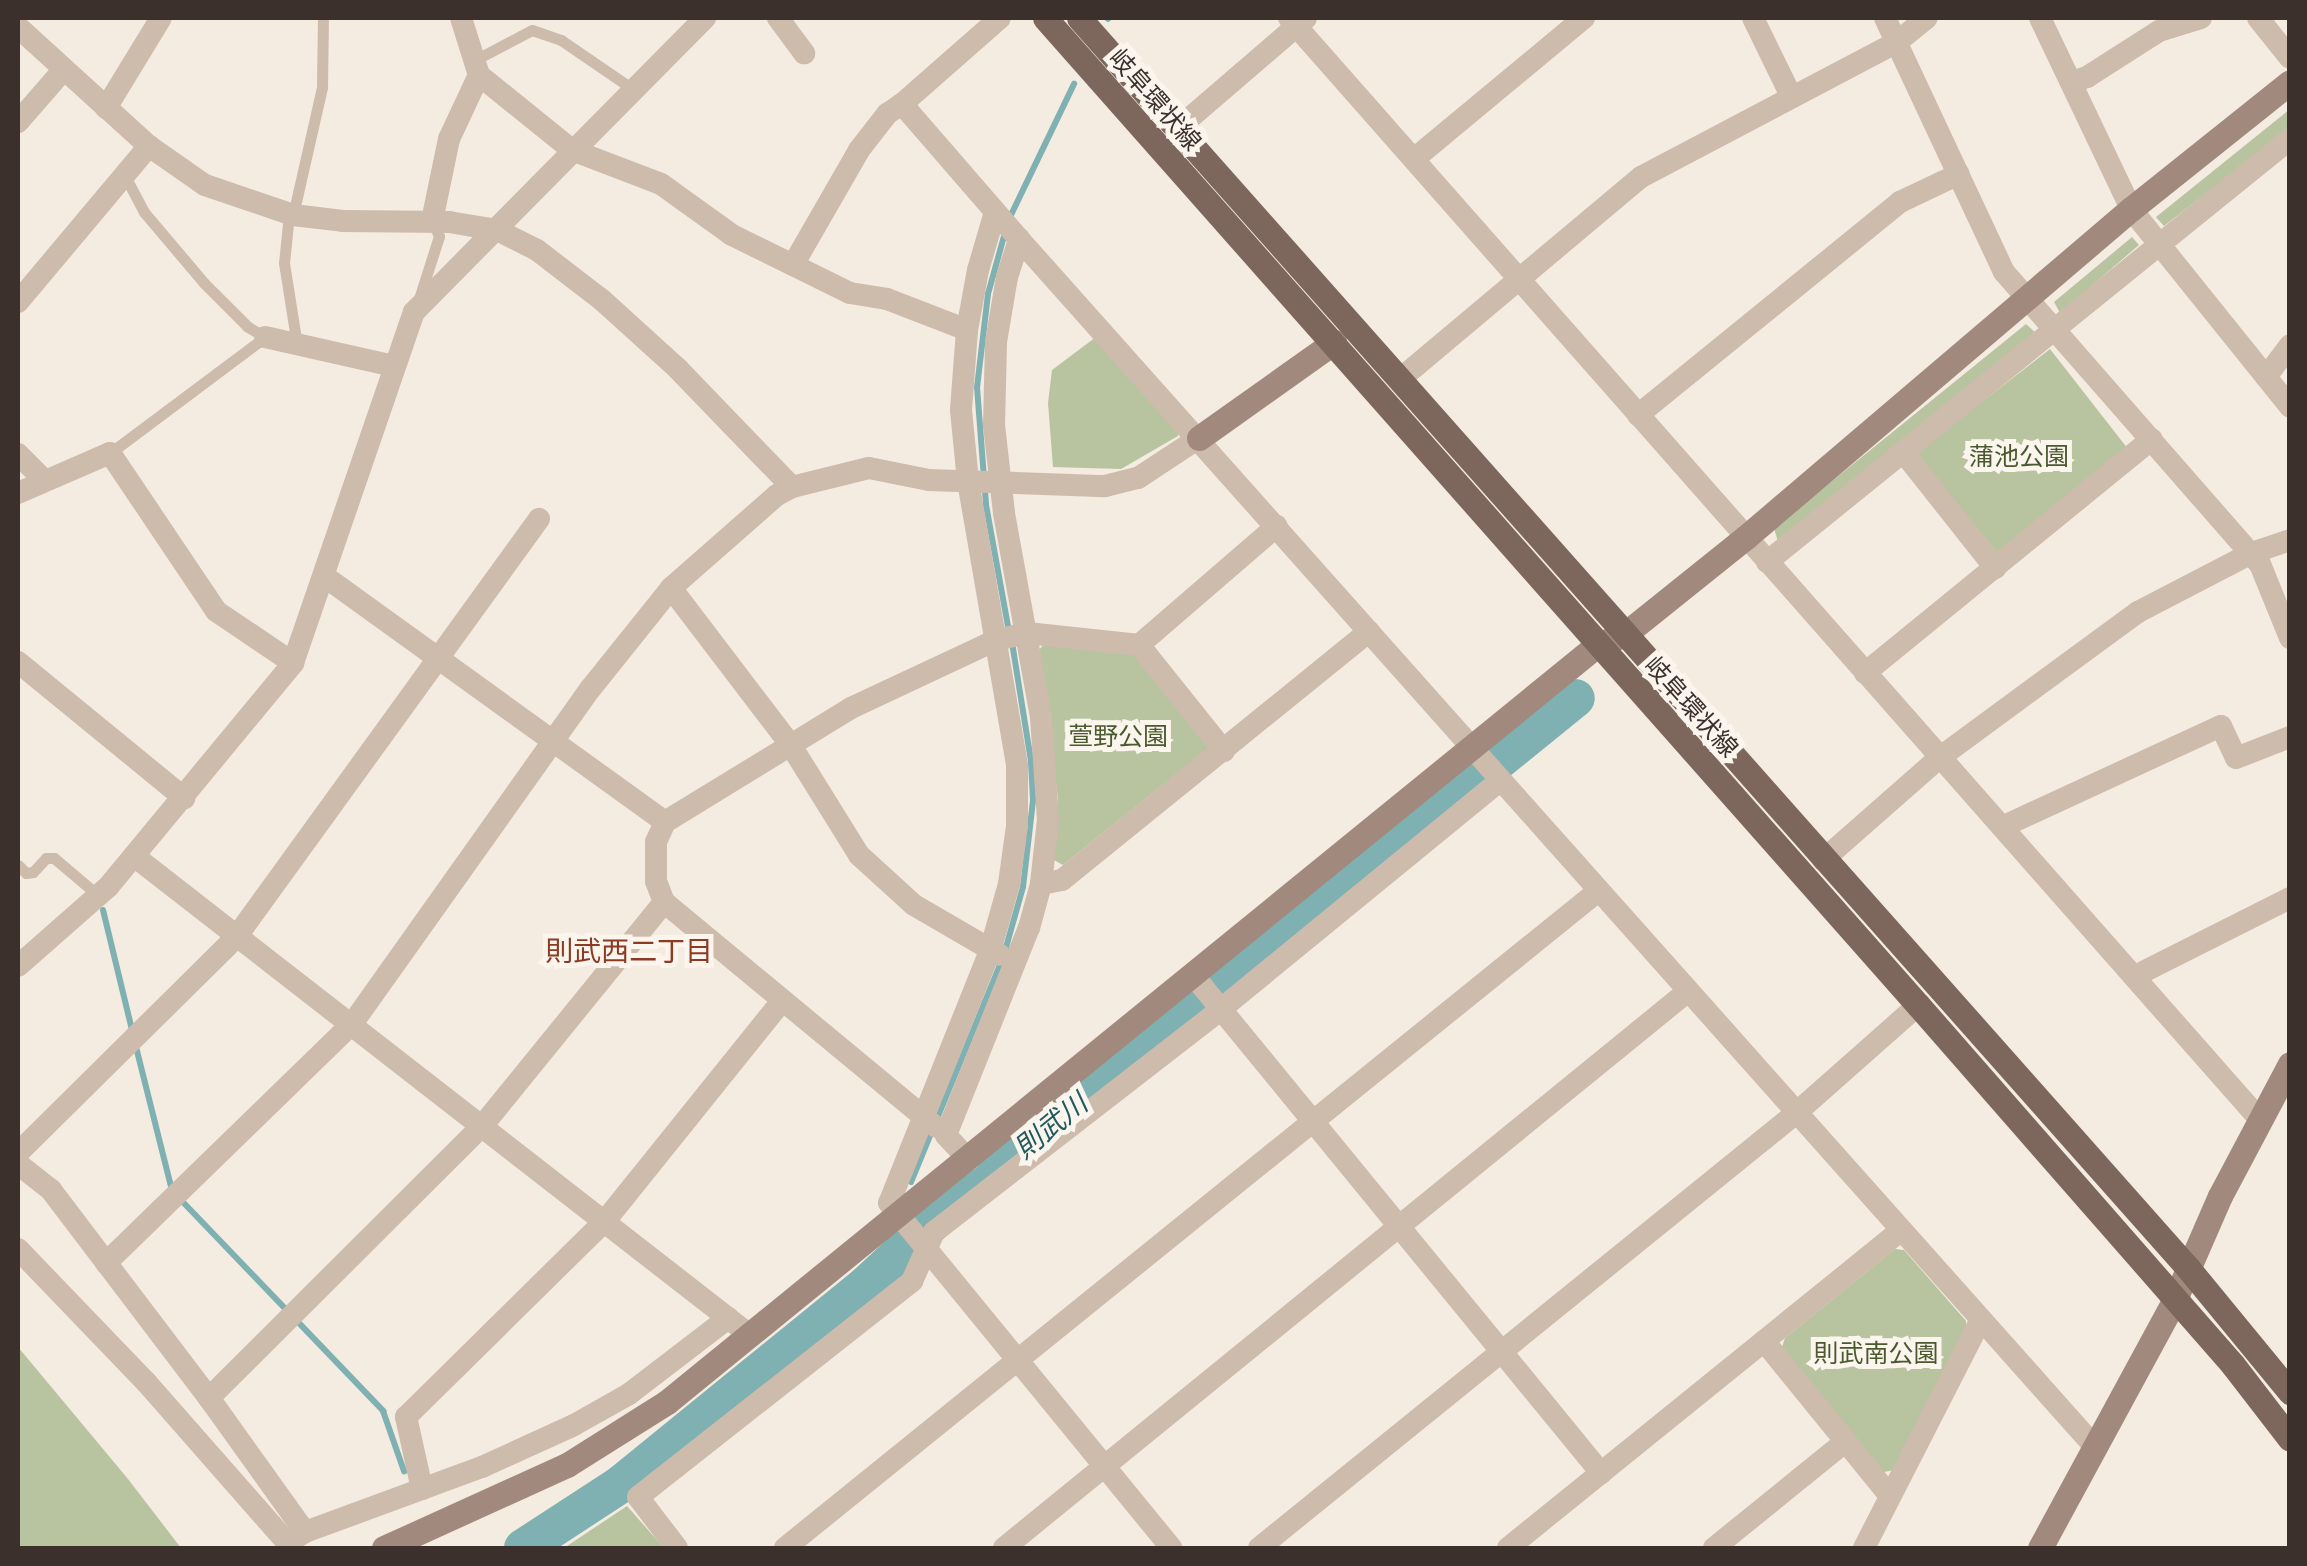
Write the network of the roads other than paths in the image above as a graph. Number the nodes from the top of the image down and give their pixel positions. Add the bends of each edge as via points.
1 (161, 18) edge
2 (323, 18) edge
3 (461, 18) edge
4 (706, 18) edge
5 (778, 18) edge
6 (1000, 18) edge
7 (1045, 18) edge
8 (1080, 18) edge
9 (1584, 18) edge
10 (1753, 18) edge
11 (1885, 18) edge
12 (1927, 18) edge
13 (2040, 18) edge
14 (2201, 18) edge
15 (2258, 18) edge
16 (1297, 20) edge
17 (18, 28) edge
18 (1896, 42) junction
19 (804, 53) dead end
20 (2290, 58) edge
21 (477, 68) junction
22 (64, 69) junction
23 (2071, 82) junction
24 (2290, 82) edge
25 (631, 88) junction
26 (1791, 96) junction
27 (902, 104) junction
28 (106, 108) junction
29 (18, 122) edge
30 (1177, 129) junction
31 (2290, 140) edge
32 (150, 146) junction
33 (572, 150) junction
34 (1414, 159) junction
35 (1959, 174) junction
36 (125, 176) junction
37 (2130, 209) junction
38 (291, 215) junction
39 (432, 221) junction
40 (1007, 225) junction
41 (498, 230) junction
42 (2158, 245) junction
43 (793, 265) junction
44 (1517, 278) junction
45 (2028, 299) junction
46 (18, 302) edge
47 (415, 311) junction
48 (967, 330) junction
49 (2056, 330) junction
50 (265, 337) junction
51 (1334, 342) junction
52 (298, 345) junction
53 (2290, 345) edge
54 (394, 366) junction
55 (2266, 377) junction
56 (1400, 380) junction
57 (2290, 407) edge
58 (1638, 415) junction
59 (1199, 438) junction
60 (2152, 439) junction
61 (1904, 452) junction
62 (110, 453) junction
63 (18, 454) edge
64 (44, 480) junction
65 (984, 481) junction
66 (792, 487) junction
67 (18, 492) edge
68 (539, 519) dead end
69 (1277, 526) junction
70 (1746, 537) junction
71 (2290, 540) edge
72 (2252, 553) junction
73 (1767, 562) junction
74 (1994, 568) junction
75 (324, 576) junction
76 (670, 588) junction
77 (1369, 631) junction
78 (1625, 634) junction
79 (1011, 637) junction
80 (2290, 638) edge
81 (1139, 645) junction
82 (1597, 646) junction
83 (439, 658) junction
84 (18, 662) edge
85 (293, 663) junction
86 (1865, 674) junction
87 (2290, 737) edge
88 (556, 741) junction
89 (790, 744) junction
90 (1224, 751) junction
91 (1939, 758) junction
92 (1488, 766) junction
93 (184, 798) junction
94 (666, 822) junction
95 (2002, 828) junction
96 (134, 856) junction
97 (1822, 860) junction
98 (18, 866) edge
99 (1041, 884) junction
100 (1598, 891) junction
101 (100, 896) junction
102 (2290, 898) edge
103 (664, 902) junction
104 (237, 936) junction
105 (1004, 957) junction
106 (18, 964) edge
107 (2135, 976) junction
108 (1687, 992) junction
109 (1208, 994) junction
110 (781, 1002) junction
111 (1918, 1005) junction
112 (352, 1024) junction
113 (2290, 1064) edge
114 (1795, 1114) junction
115 (1314, 1121) junction
116 (2261, 1121) junction
117 (483, 1125) junction
118 (935, 1126) junction
119 (18, 1153) edge
120 (969, 1160) junction
121 (18, 1164) edge
122 (605, 1221) junction
123 (1401, 1228) junction
124 (1900, 1230) junction
125 (914, 1233) junction
126 (18, 1249) edge
127 (106, 1263) junction
128 (2188, 1268) junction
129 (2174, 1298) junction
130 (728, 1318) junction
131 (1980, 1322) junction
132 (751, 1336) junction
133 (1764, 1340) junction
134 (1502, 1349) junction
135 (1019, 1361) junction
136 (2290, 1392) edge
137 (209, 1398) junction
138 (2290, 1439) edge
139 (1846, 1442) junction
140 (2095, 1447) junction
141 (1106, 1466) junction
142 (1601, 1473) junction
143 (422, 1489) junction
144 (1890, 1496) junction
145 (295, 1541) edge
146 (1515, 1546) edge
147 (384, 1548) edge
148 (676, 1548) edge
149 (785, 1548) edge
150 (1004, 1548) edge
151 (1171, 1548) edge
152 (1258, 1548) edge
153 (1714, 1548) edge
154 (1864, 1548) edge
155 (2040, 1548) edge

1 - 28 street
2 - 38 lane via 322,87
3 - 21 street
4 - 25 street
5 - 19 street
6 - 27 street
7 - 51 main road, 岐阜環状線
8 - 30 main road, 岐阜環状線
9 - 34 street
10 - 26 street
11 - 18 street
12 - 18 street
13 - 23 street
14 - 23 street via 2160,31
15 - 20 street
16 - 30 street
16 - 34 street
17 - 22 street
18 - 26 street
18 - 35 street
21 - 25 lane via 532,30 561,40
21 - 33 street
21 - 39 street via 448,139
22 - 28 street
22 - 29 street
23 - 37 street
24 - 37 street
25 - 33 street
26 - 44 street via 1641,177
27 - 40 street
27 - 43 street via 860,150
28 - 32 street
30 - 56 main road, 岐阜環状線
31 - 42 street
32 - 36 street
32 - 38 street via 205,185
33 - 41 street
33 - 43 street via 662,184 732,235
34 - 44 street
35 - 45 street via 2004,272
35 - 58 street via 1900,202
36 - 46 street
36 - 50 lane via 144,212 204,283
37 - 42 street
37 - 45 street
38 - 39 street
38 - 52 lane via 284,262
39 - 41 street
39 - 47 lane via 439,236
40 - 48 street
40 - 59 street
40 - 65 street
41 - 47 street
41 - 66 street via 602,300
42 - 49 street
42 - 55 street
43 - 48 street via 850,293 887,299
44 - 56 street
44 - 58 street
45 - 49 street
45 - 70 street
47 - 54 street
48 - 65 street via 961,394
49 - 60 street
49 - 61 street
50 - 52 street
50 - 62 lane
51 - 59 street
51 - 82 main road, 岐阜環状線
52 - 54 street
53 - 55 street
54 - 75 street
55 - 57 street
56 - 78 main road, 岐阜環状線
58 - 70 street
59 - 65 street via 1124,483
59 - 69 street
60 - 72 street
60 - 74 street
61 - 73 street
61 - 74 street
62 - 64 street
62 - 85 street via 216,612
63 - 64 street
64 - 67 street
65 - 66 street via 929,480 869,468
65 - 79 street
66 - 76 street
68 - 83 street
69 - 77 street
69 - 81 street
70 - 73 street
70 - 78 street
71 - 72 street
72 - 80 street
72 - 91 street via 2138,612
73 - 86 street
74 - 86 street
75 - 83 street
75 - 85 street
76 - 88 street
76 - 89 street
77 - 90 street
77 - 92 street
78 - 82 street
78 - 97 main road, 岐阜環状線
79 - 81 street
79 - 89 street via 851,708
79 - 99 street via 1046,762
79 - 105 street via 1017,826
81 - 90 street
82 - 92 street
82 - 111 main road, 岐阜環状線
83 - 88 street
83 - 104 street
84 - 93 street
85 - 93 street
86 - 91 street
87 - 95 street via 2236,758 2220,726
88 - 94 street
88 - 112 street
89 - 94 street
89 - 105 street via 859,855 914,905
90 - 99 street via 1062,880
91 - 95 street
91 - 97 street
92 - 100 street
92 - 109 street
92 - 109 street
93 - 96 street
94 - 103 street via 656,842 656,881
95 - 107 street
96 - 101 street
96 - 104 street
97 - 128 main road, 岐阜環状線
98 - 101 lane via 33,872 54,858
99 - 105 street
100 - 108 street
100 - 115 street
101 - 106 street
102 - 107 street
103 - 110 street
103 - 117 street
104 - 112 street
104 - 119 street
105 - 118 street
107 - 116 street
108 - 114 street
108 - 123 street
109 - 115 street
109 - 120 street
109 - 125 street via 934,1232
110 - 118 street
110 - 122 street
111 - 114 street
111 - 129 main road, 岐阜環状線
112 - 117 street
112 - 127 street
113 - 116 street
114 - 124 street
114 - 134 street
115 - 123 street
115 - 135 street
116 - 128 street
117 - 122 street
117 - 137 street
118 - 120 street
118 - 125 street via 889,1203
120 - 125 street
121 - 127 street via 51,1190
122 - 130 street
122 - 143 street via 406,1417
123 - 134 street
123 - 141 street
124 - 131 street
124 - 133 street
125 - 132 street
125 - 135 street
125 - 148 street via 912,1281 638,1498
126 - 145 street
127 - 137 street
128 - 129 street
128 - 136 main road, 岐阜環状線
129 - 138 main road, 岐阜環状線
129 - 140 street
130 - 132 street
130 - 143 street via 629,1394 574,1425
131 - 140 street
131 - 144 street
132 - 147 street via 667,1402 567,1465
133 - 139 street
133 - 142 street
134 - 142 street
134 - 152 street
135 - 141 street
135 - 149 street
137 - 145 street
139 - 144 street
139 - 153 street
140 - 155 street
141 - 150 street
141 - 151 street
142 - 146 street
143 - 145 street
144 - 154 street

